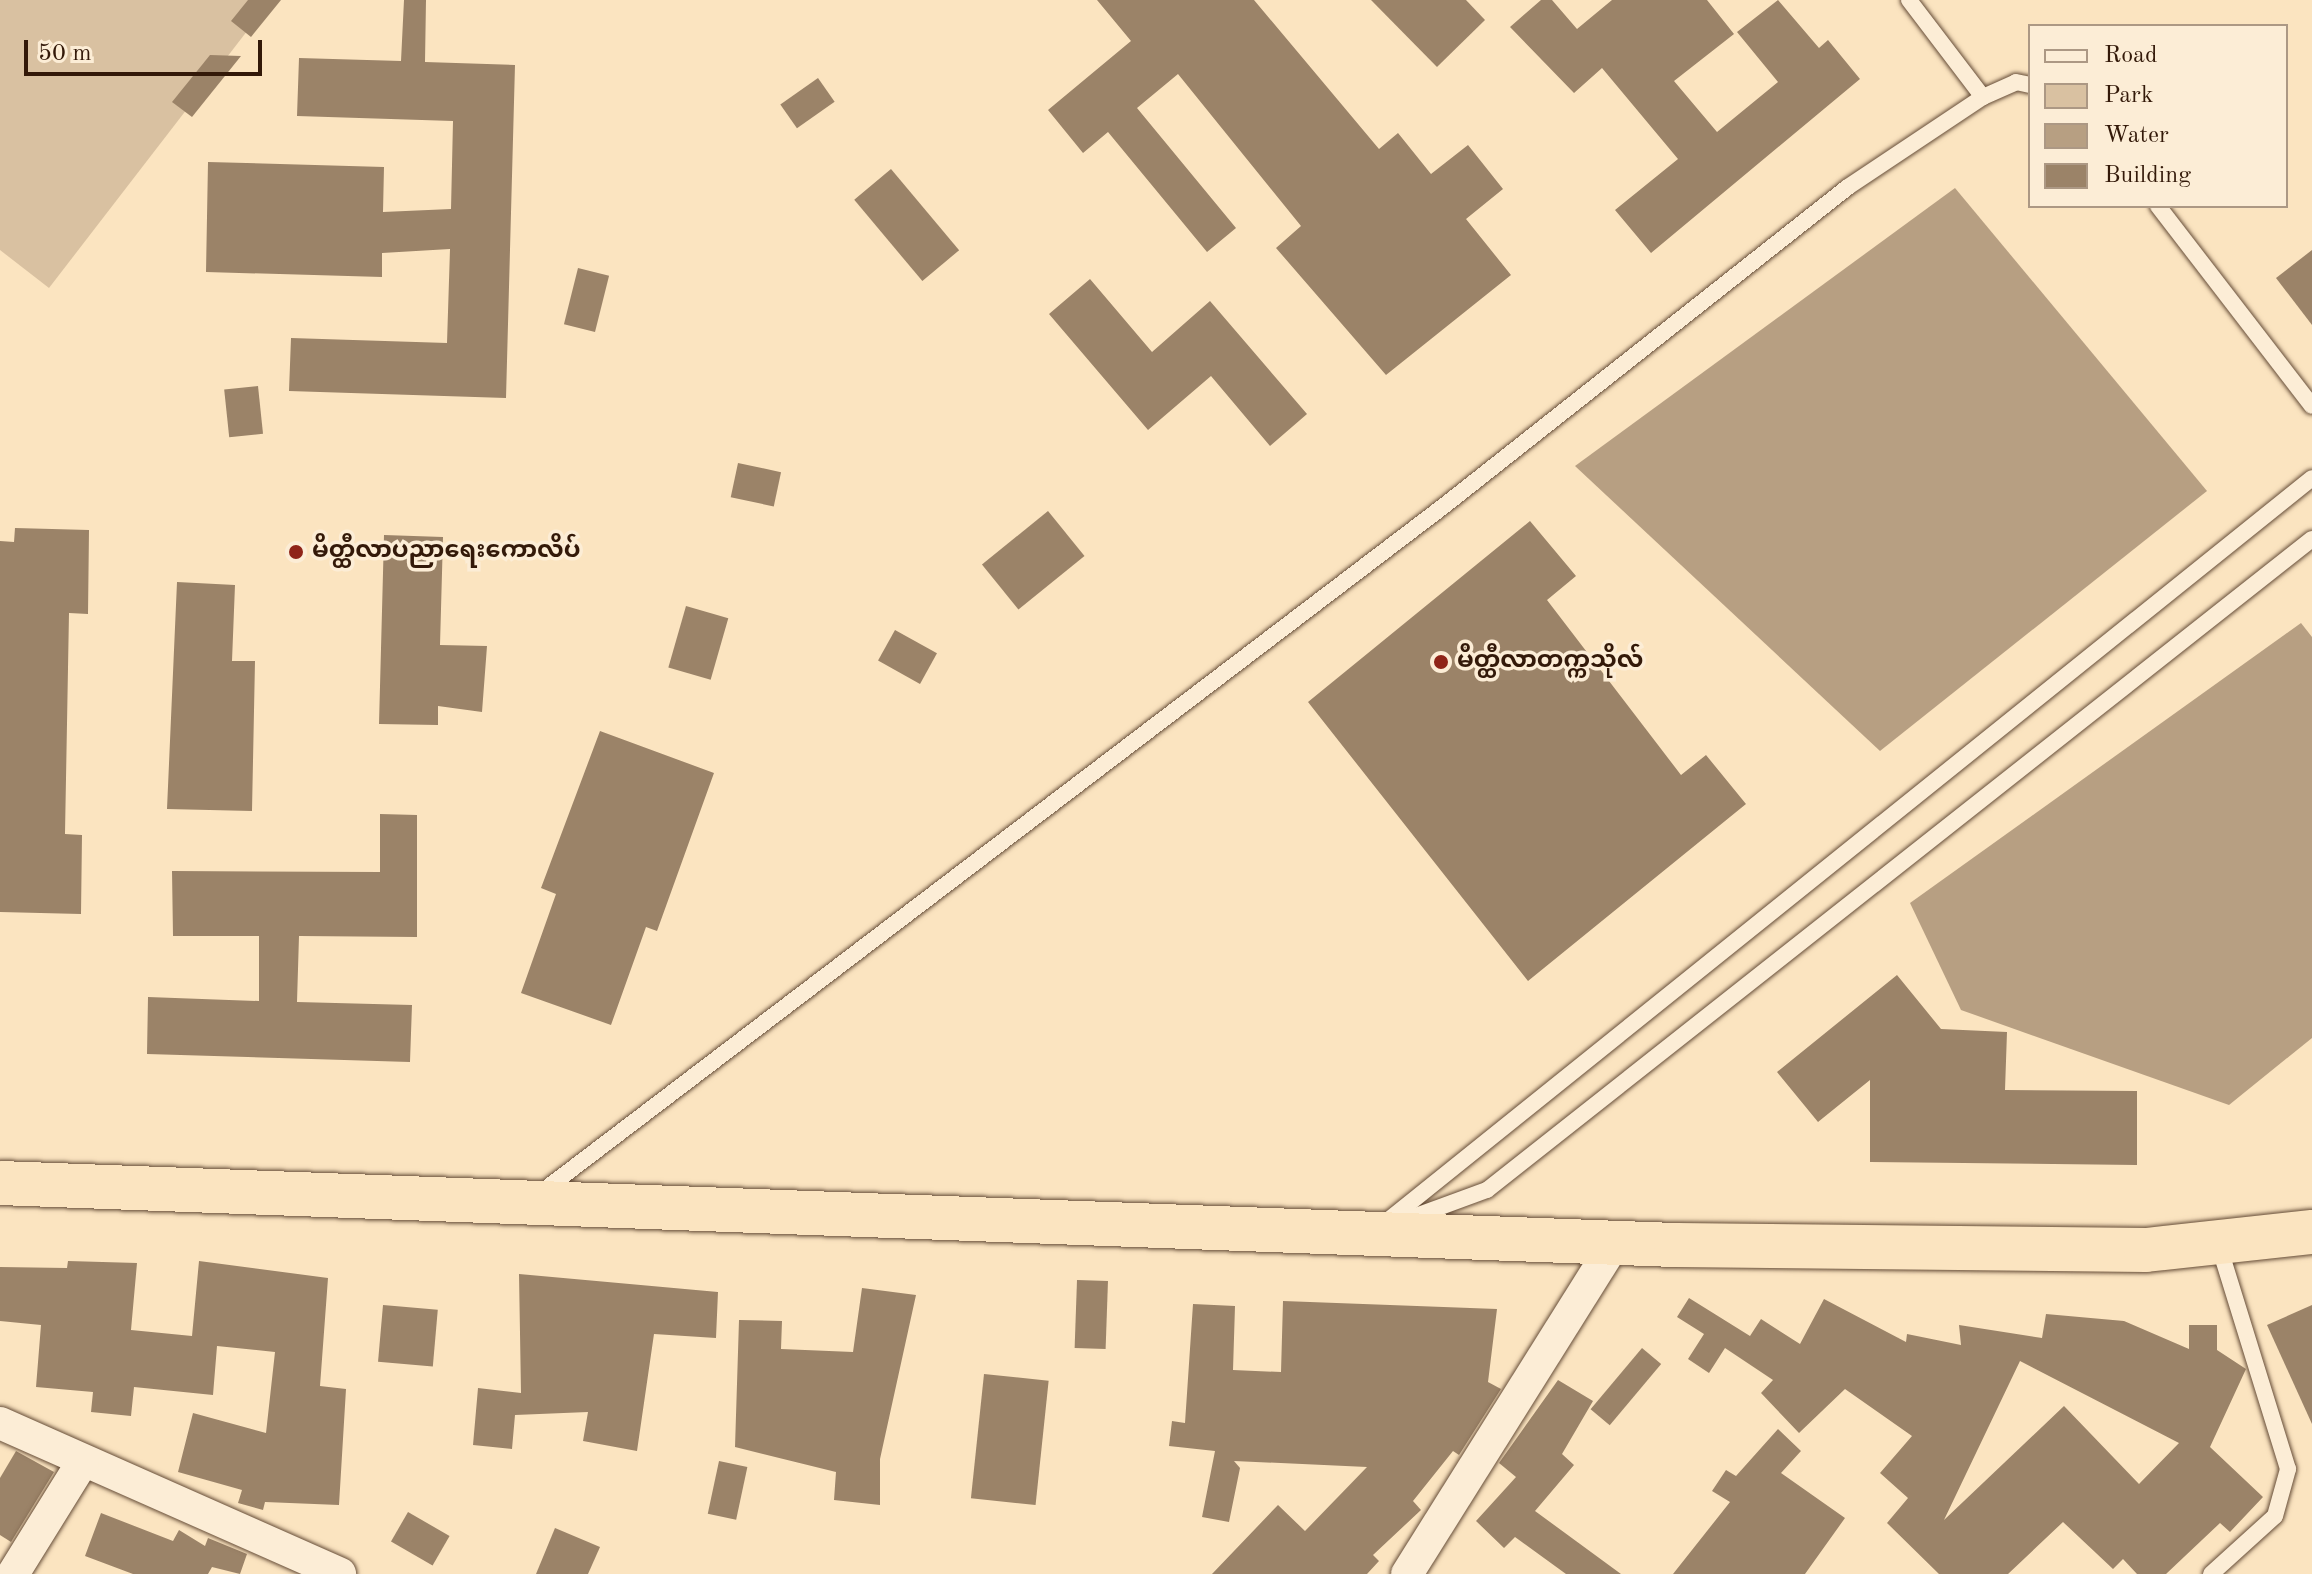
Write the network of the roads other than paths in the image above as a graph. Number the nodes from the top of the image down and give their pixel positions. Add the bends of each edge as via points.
1 (1909, 0) edge
2 (2028, 85) edge
3 (1983, 97) junction
4 (2160, 208) edge
5 (2312, 406) edge
6 (2312, 478) edge
7 (2312, 539) edge
8 (0, 1183) edge
9 (525, 1205) junction
10 (1377, 1230) junction
11 (2312, 1232) edge
12 (1614, 1244) junction
13 (2219, 1246) junction
14 (0, 1423) edge
15 (83, 1461) junction
16 (13, 1574) edge
17 (340, 1574) edge
18 (1407, 1574) edge
19 (2211, 1574) edge

1 - 3 lane
2 - 3 lane via 2016,82
3 - 9 lane via 1848,187 1445,505
4 - 5 lane
6 - 10 lane
7 - 10 lane via 1487,1190
8 - 9 highway
9 - 10 highway
10 - 12 highway
11 - 13 highway
12 - 13 highway
12 - 18 street
13 - 19 lane via 2288,1469 2275,1516
14 - 15 street
15 - 16 street
15 - 17 street

